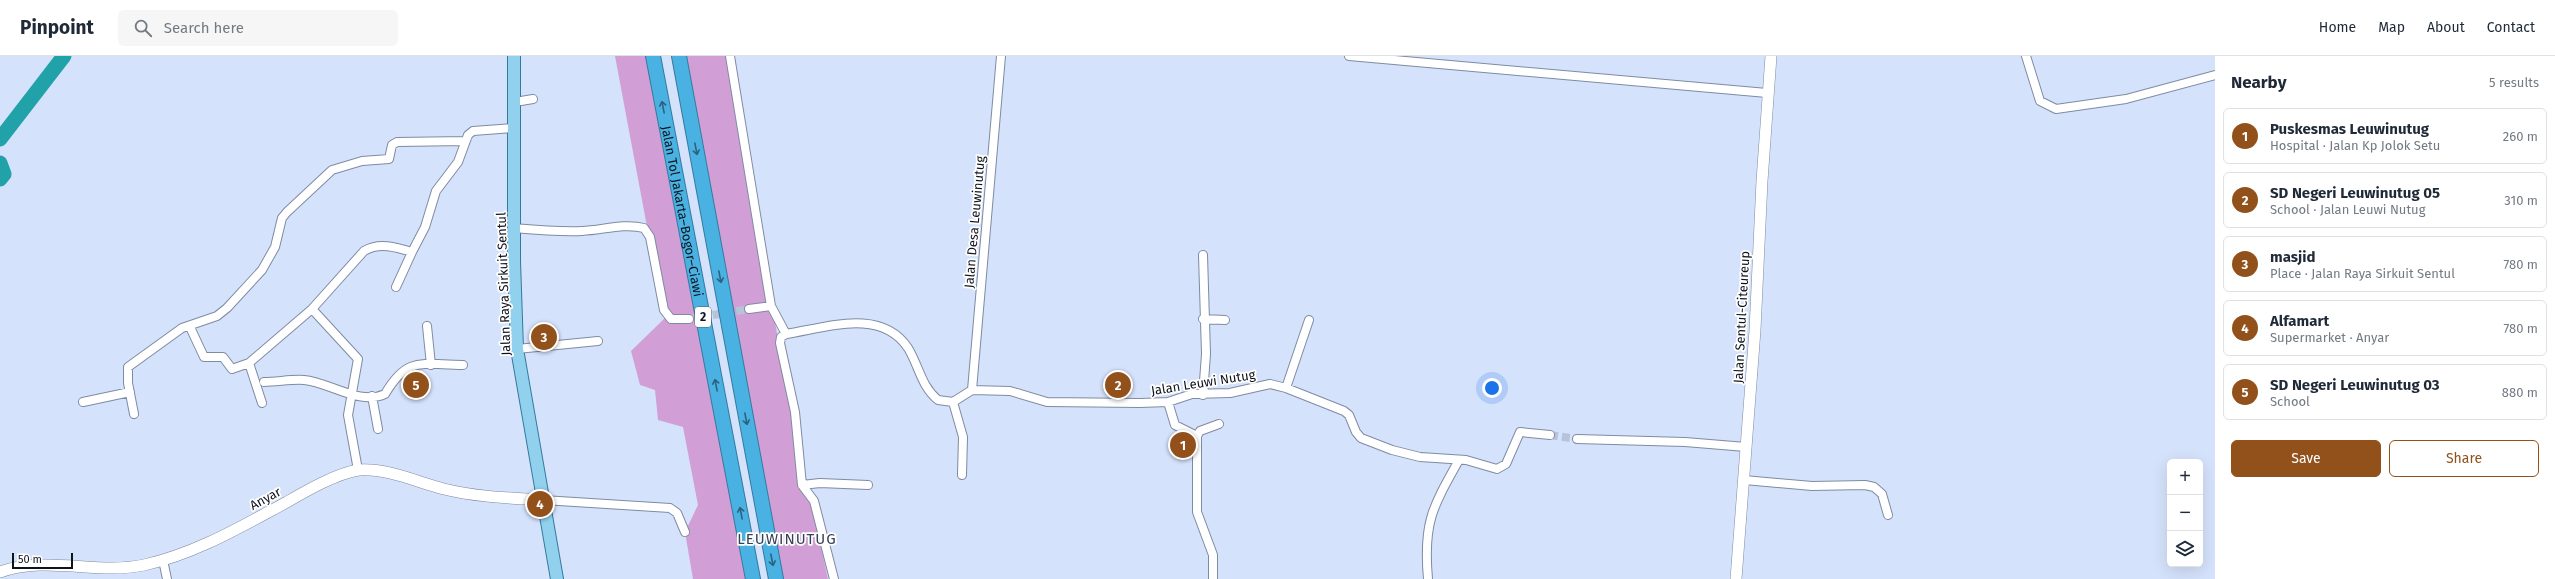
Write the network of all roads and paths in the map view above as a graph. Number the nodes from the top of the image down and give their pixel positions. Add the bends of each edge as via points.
1 (514, 56) edge
2 (653, 56) edge
3 (678, 56) edge
4 (730, 56) edge
5 (1001, 56) edge
6 (1350, 56) edge
7 (1771, 56) edge
8 (2026, 56) edge
9 (2215, 74) edge
10 (1767, 93) junction
11 (533, 99) dead end
12 (515, 102) junction
13 (514, 128) junction
14 (465, 141) junction
15 (514, 228) junction
16 (412, 252) junction
17 (1203, 255) dead end
18 (396, 287) dead end
19 (771, 306) junction
20 (749, 308) tunnel mouth
21 (312, 309) junction
22 (689, 319) tunnel mouth
23 (1203, 320) junction
24 (1225, 320) dead end
25 (1309, 320) dead end
26 (427, 326) dead end
27 (190, 327) junction
28 (786, 334) junction
29 (598, 341) dead end
30 (517, 349) junction
31 (249, 363) junction
32 (431, 365) junction
33 (463, 365) dead end
34 (264, 382) dead end
35 (1286, 388) junction
36 (972, 390) junction
37 (130, 392) junction
38 (351, 393) junction
39 (1204, 395) junction
40 (372, 396) junction
41 (83, 402) dead end
42 (953, 402) junction
43 (1168, 402) junction
44 (262, 403) dead end
45 (134, 414) dead end
46 (1219, 424) dead end
47 (378, 430) dead end
48 (1198, 433) junction
49 (1550, 435) tunnel mouth
50 (1577, 439) tunnel mouth
51 (1746, 446) junction
52 (1459, 460) junction
53 (358, 470) junction
54 (962, 475) dead end
55 (1744, 480) junction
56 (802, 485) junction
57 (868, 485) dead end
58 (543, 500) junction
59 (1888, 515) dead end
60 (685, 532) dead end
61 (163, 560) junction
62 (0, 572) edge
63 (167, 579) edge
64 (557, 579) edge
65 (753, 579) edge
66 (776, 579) edge
67 (834, 579) edge
68 (1213, 579) edge
69 (1428, 579) edge
70 (1736, 579) edge

1 - 12 main road, Jalan Raya Sirkuit Sentul
65 -> 2 highway, Jalan Tol Jakarta–Bogor–Ciawi / 2
3 -> 66 highway, Jalan Tol Jakarta–Bogor–Ciawi / 2
4 - 19 street
5 - 36 street, Jalan Desa Leuwinutug
6 - 10 street
7 - 10 street, Jalan Sentul-Citeureup
8 - 9 street via 2040,101 2056,109 2126,99
10 - 51 street, Jalan Sentul-Citeureup via 1755,330
11 - 12 street
12 - 13 main road, Jalan Raya Sirkuit Sentul
13 - 14 street via 473,131
13 - 15 main road, Jalan Raya Sirkuit Sentul
14 - 16 street via 458,162 436,192
14 - 27 street via 397,142 392,145 389,159 362,161 332,170 282,218 274,247 262,270 223,312
15 - 22 street via 549,232 627,226 644,228 650,237 664,310 671,319
15 - 30 main road, Jalan Raya Sirkuit Sentul
16 - 18 street
16 - 21 street via 390,246 372,246 364,251
17 - 23 street
19 - 20 street
19 - 28 street
21 - 31 street
21 - 38 street via 358,359
23 - 24 street
23 - 39 street via 1206,354
25 - 35 street
26 - 32 street
27 - 31 street via 204,357 223,357 232,369
27 - 37 street via 176,332 157,349 128,367
28 - 42 street via 855,324 879,325 895,334 908,348 918,374 933,396 944,402
28 - 56 street via 780,343 794,412
29 - 30 street
30 - 58 main road, Jalan Raya Sirkuit Sentul
31 - 44 street
32 - 33 street
32 - 40 street via 410,366 398,374 386,394
34 - 38 street via 305,380
35 - 39 street, Jalan Leuwi Nutug via 1270,384 1230,393
35 - 52 street, Jalan Leuwi Nutug via 1350,415 1361,438 1407,454
36 - 42 street
36 - 43 street, Jalan Leuwi Nutug via 1010,391 1048,402
37 - 41 street
37 - 45 street
38 - 40 street
38 - 53 street via 348,416
39 - 43 street, Jalan Leuwi Nutug via 1182,396
40 - 47 street
42 - 54 street via 963,437
43 - 48 street via 1175,425
46 - 48 street
48 - 68 street via 1197,512 1213,555
49 - 52 street, Jalan Leuwi Nutug via 1520,432 1506,464 1497,469
50 - 51 street
51 - 55 street, Jalan Sentul-Citeureup
52 - 69 street via 1432,509 1426,534
53 - 58 street, Anyar via 389,473 473,495
53 - 61 street, Anyar via 300,494 211,541
55 - 59 street via 1812,486 1874,487 1882,494
55 - 70 street, Jalan Sentul-Citeureup
56 - 57 street
56 - 67 street via 814,501
58 - 60 street via 670,508 679,517
58 - 64 main road, Jalan Raya Sirkuit Sentul
61 - 62 street, Anyar via 116,568 36,565
61 - 63 street

